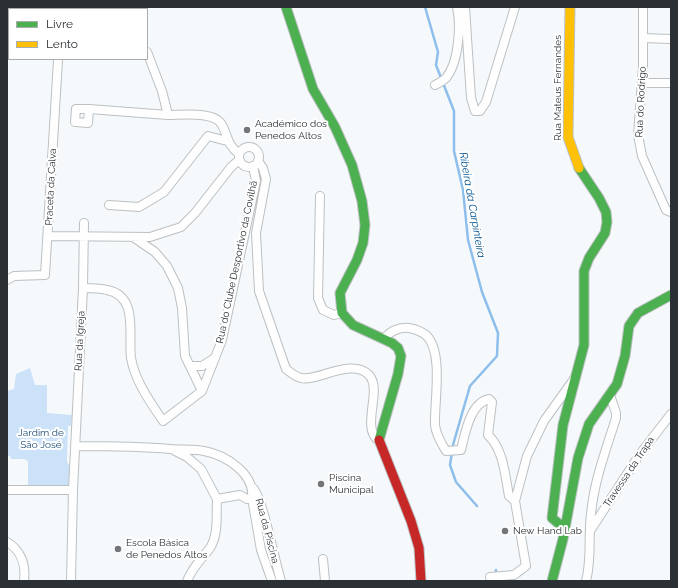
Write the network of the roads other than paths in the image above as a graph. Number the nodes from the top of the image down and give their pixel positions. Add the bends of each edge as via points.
1 (286, 7) edge
2 (457, 7) edge
3 (465, 7) edge
4 (515, 7) edge
5 (570, 7) edge
6 (643, 7) edge
7 (643, 38) junction
8 (671, 39) edge
9 (148, 55) edge
10 (58, 60) dead end
11 (642, 83) junction
12 (671, 83) edge
13 (435, 85) dead end
14 (89, 109) dead end
15 (168, 115) junction
16 (227, 141) junction
17 (239, 157) junction
18 (256, 164) junction
19 (320, 196) dead end
20 (109, 205) dead end
21 (671, 212) edge
22 (84, 223) dead end
23 (48, 236) junction
24 (83, 237) junction
25 (133, 237) junction
26 (7, 280) edge
27 (83, 288) junction
28 (671, 295) edge
29 (342, 313) junction
30 (384, 338) junction
31 (215, 357) junction
32 (190, 366) junction
33 (577, 375) junction
34 (202, 391) junction
35 (610, 395) junction
36 (671, 414) edge
37 (379, 441) junction
38 (75, 446) junction
39 (170, 449) junction
40 (250, 484) junction
41 (7, 490) edge
42 (74, 490) junction
43 (217, 498) junction
44 (252, 498) junction
45 (515, 501) junction
46 (564, 528) junction
47 (589, 532) junction
48 (7, 542) edge
49 (322, 559) dead end
50 (490, 577) dead end
51 (24, 581) edge
52 (71, 581) edge
53 (187, 581) edge
54 (272, 581) edge
55 (281, 581) edge
56 (325, 581) edge
57 (421, 581) edge
58 (552, 581) edge
59 (586, 581) edge

1 - 29 main road via 313,89 335,127 352,165 362,201 365,225 363,243 340,293
2 - 13 street via 457,49 445,78
3 - 4 street via 471,98 475,111 480,111 486,102
5 - 33 main road, Rua Mateus Fernandes via 568,137 576,164 606,212 607,222 605,233 584,271 584,345
6 - 7 street, Rua do Rodrigo
7 - 8 street
7 - 11 street, Rua do Rodrigo
9 - 15 street
10 - 23 street, Praceta da Calva
11 - 12 street
11 - 21 street, Rua do Rodrigo via 638,135 642,156 666,210
14 - 15 street
15 - 16 street via 209,116 216,119 222,124
16 - 17 street
16 - 20 street via 208,136 164,192 139,207
17 - 18 street via 244,166
17 - 18 street via 246,147 253,148 258,152
17 - 25 street via 181,227 150,237
18 - 31 street, Rua do Clube Desportivo da Covilhã via 256,180 222,340
18 - 37 street via 263,168 266,180 256,233 259,291 286,369 302,379 349,368 360,369 369,375 373,385 371,428 374,438
19 - 29 street via 318,298 323,310 334,315
22 - 24 street, Rua da Igreja
23 - 24 street
23 - 26 street, Praceta da Calva via 45,275 14,276
24 - 25 street
24 - 27 street, Rua da Igreja
25 - 32 street via 155,252 167,266 178,288 185,356
27 - 34 street via 108,290 121,297 130,309 131,359 145,395 163,421
27 - 38 street, Rua da Igreja
28 - 35 main road via 638,313 630,326 620,374
29 - 30 main road via 353,325
30 - 37 main road via 398,348 401,356
30 - 45 street via 399,328 426,335 431,344 435,355 436,427 440,443 446,450 461,450 474,409 483,400 489,399 492,402 488,435 499,449 509,496
31 - 32 street, Rua do Clube Desportivo da Covilhã via 202,366
31 - 34 street, Rua do Clube Desportivo da Covilhã
32 - 34 street
33 - 45 street via 544,420 527,456
33 - 46 main road, Rua Mateus Fernandes via 563,425 552,518
35 - 46 main road via 589,424 578,458
35 - 47 street via 616,418 596,482
36 - 47 street, Travessa da Trapa via 640,454
37 - 57 main road via 411,521 419,548
38 - 39 street
38 - 42 street, Rua da Igreja
39 - 40 street, Rua da Piscina via 205,451 241,469
39 - 43 street via 187,457 201,470
40 - 44 street
40 - 55 street, Rua da Piscina via 256,491 262,509
41 - 42 street
42 - 52 street, Rua da Igreja
43 - 44 street via 240,495 247,499
43 - 53 street via 216,532 210,547 197,562
44 - 54 street via 261,550
45 - 50 street via 526,566 514,575
46 - 58 main road
47 - 59 street via 591,557
48 - 51 street via 13,545 22,557
49 - 56 street

